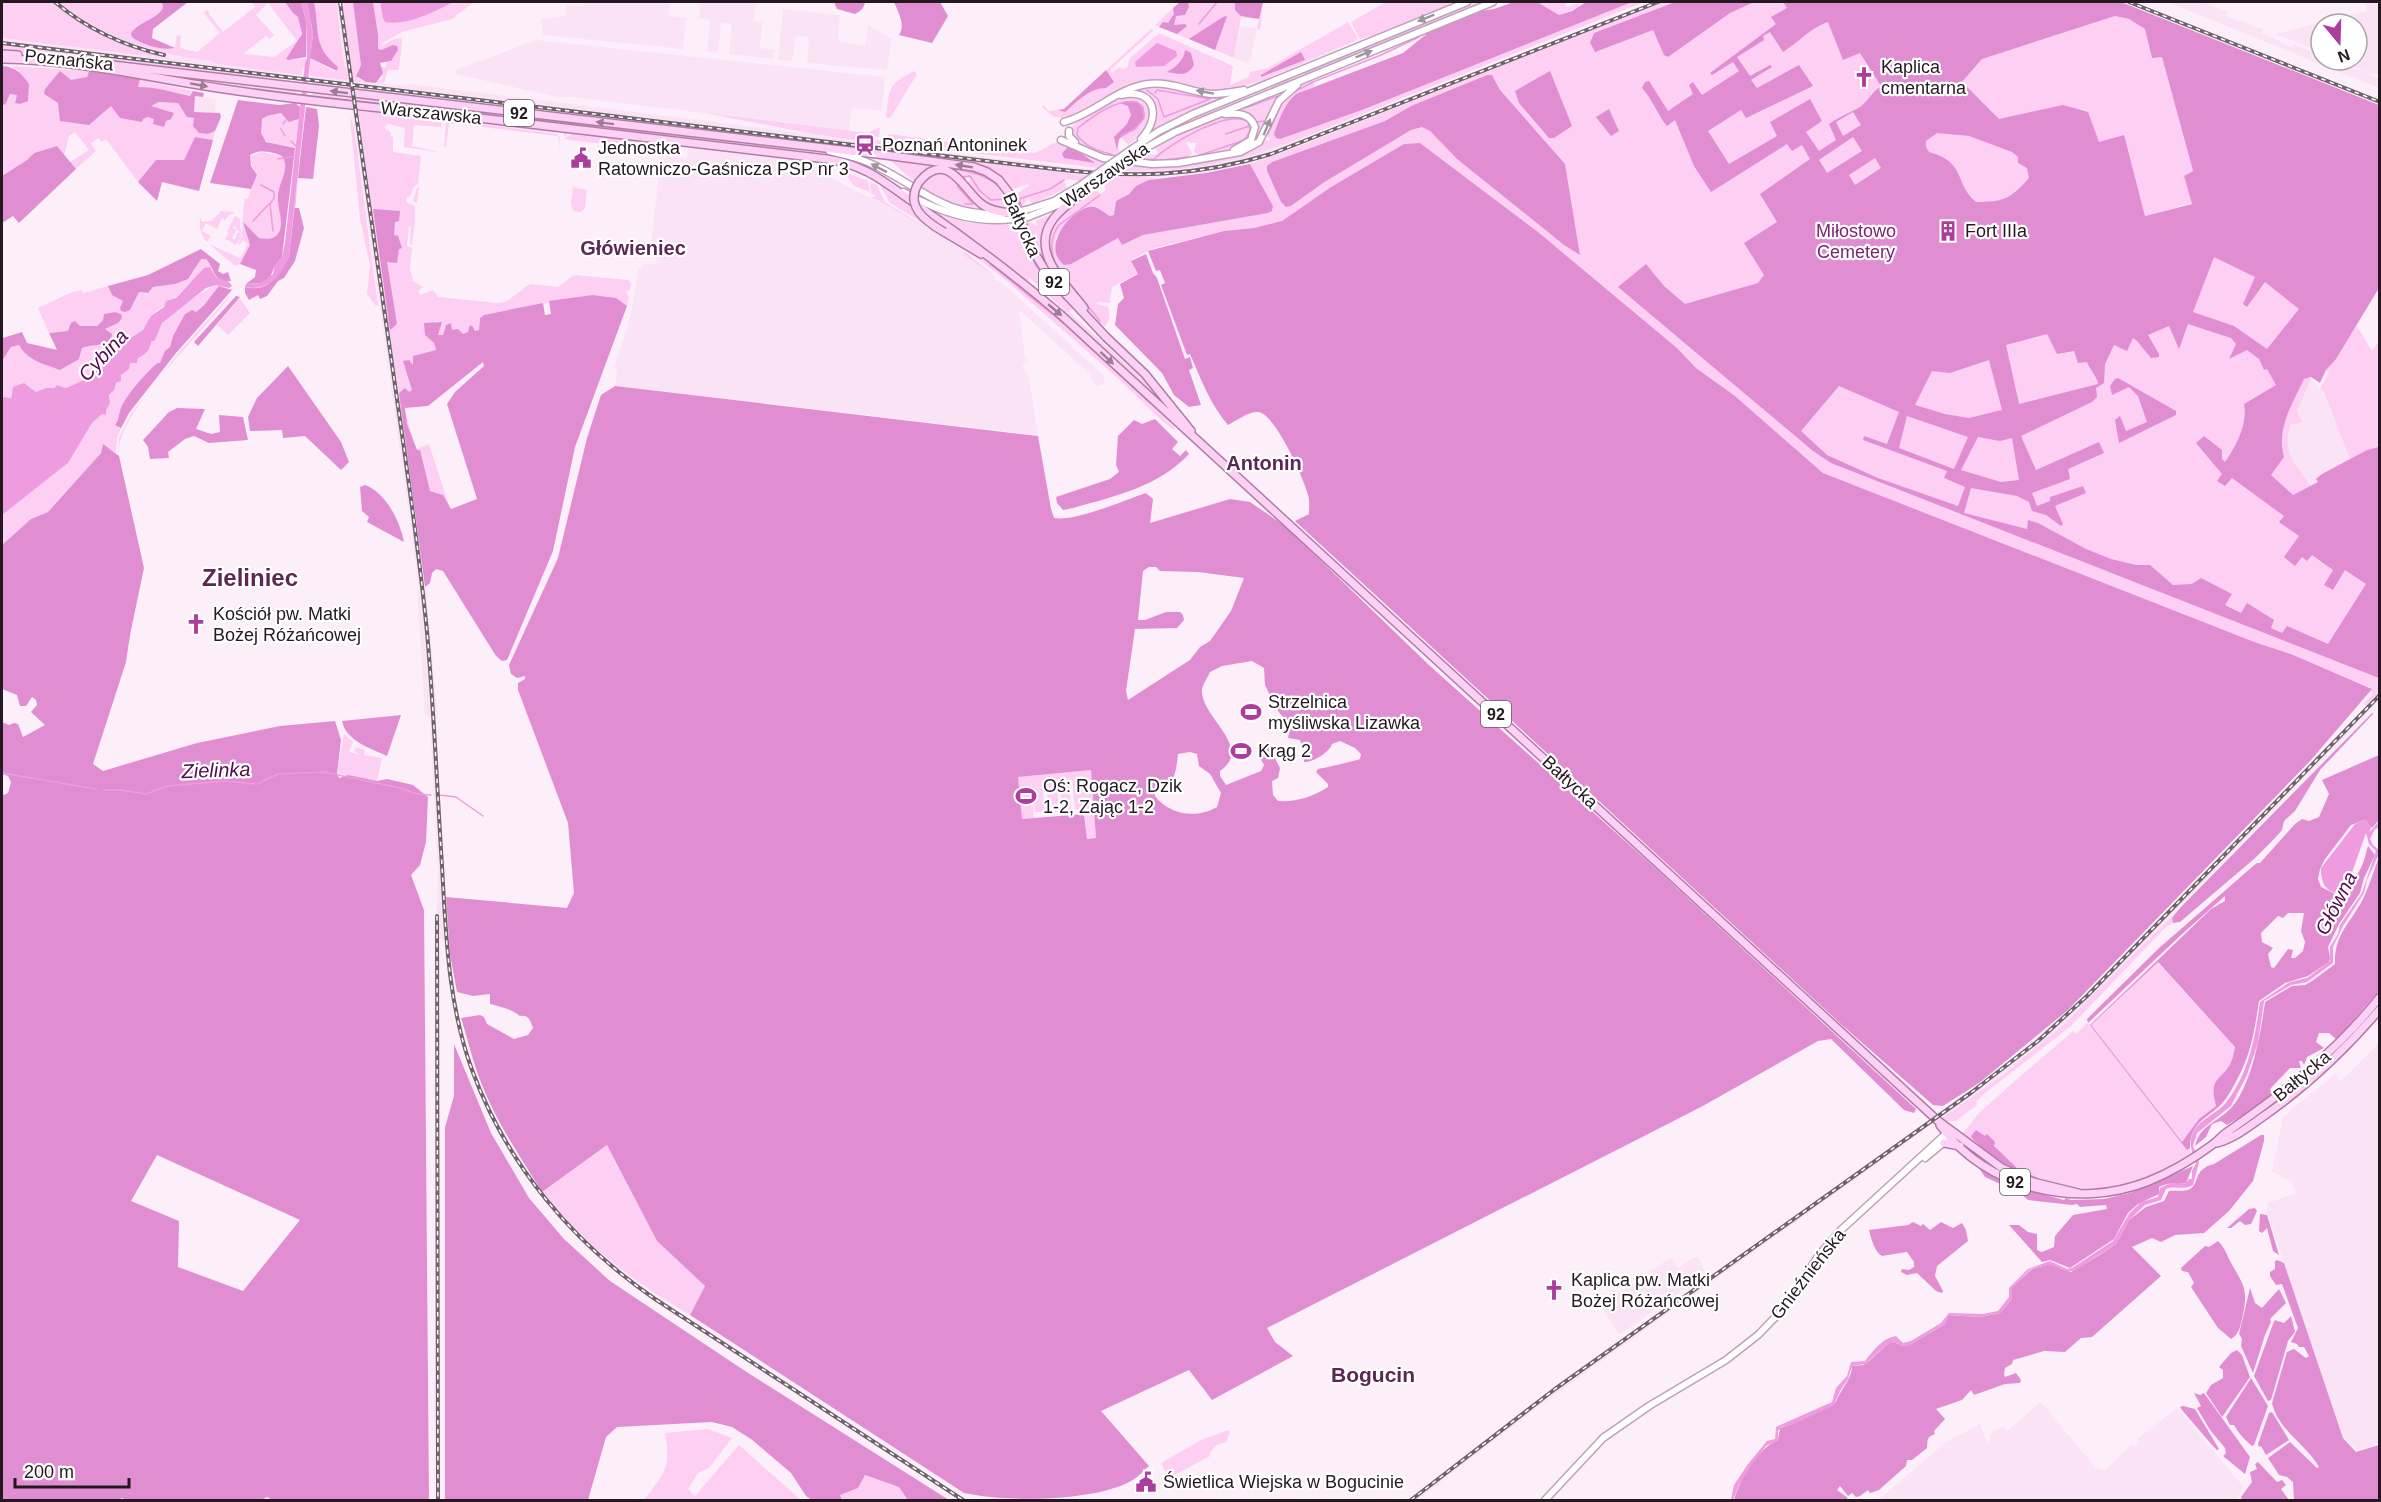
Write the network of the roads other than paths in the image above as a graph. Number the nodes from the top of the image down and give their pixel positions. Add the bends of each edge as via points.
1 (1467, 2) edge
2 (1493, 2) edge
3 (2, 54) edge
4 (2, 59) edge
5 (135, 71) junction
6 (1319, 73) junction
7 (1262, 86) junction
8 (1114, 97) junction
9 (1078, 116) junction
10 (1213, 116) junction
11 (1064, 122) dead end
12 (1061, 140) dead end
13 (1076, 145) junction
14 (811, 147) junction
15 (1132, 148) junction
16 (875, 155) joint
17 (1220, 155) junction
18 (892, 186) junction
19 (1086, 187) junction
20 (1012, 216) junction
21 (1001, 266) junction
22 (1098, 329) junction
23 (1202, 445) junction
24 (2379, 998) edge
25 (2379, 1009) edge
26 (1951, 1133) junction
27 (1944, 1143) junction
28 (2215, 1143) junction
29 (1962, 1148) junction
30 (2078, 1193) junction
31 (1869, 1204) junction
32 (1545, 1500) edge

1 -> 7 main road, Warszawska
6 -> 2 main road, Warszawska
3 - 5 main road, Poznańska / 92
4 - 5 main road, Poznańska / 92
14 -> 5 main road, Warszawska / 92
5 -> 18 main road, Warszawska / 92 via 297,99 827,159 855,165
6 - 10 main road, Warszawska
17 -> 6 main road via 1257,144 1283,96
7 -> 8 main road via 1213,94 1154,84 1130,88
7 - 15 main road, Warszawska via 1184,118
8 - 9 main road
8 - 15 main road via 1139,95 1153,108 1152,126
9 - 11 main road
9 - 13 main road via 1069,130
10 - 17 main road via 1244,114 1255,127 1248,143
10 - 19 main road, Warszawska, bridge via 1164,136
12 - 13 main road
13 - 17 main road via 1103,158 1152,164 1178,164
14 - 16 main road, Warszawska / 92
20 -> 14 main road, Warszawska via 952,208 866,161
15 - 19 main road, Warszawska, bridge
22 -> 16 main road, Bałtycka / 92 via 1043,269 1012,197 996,178 974,167
18 - 20 main road, Warszawska via 955,216 982,220
18 - 21 main road, Bałtycka / 92
19 - 20 main road, Warszawska, bridge via 1027,214
19 - 22 main road via 1052,220 1045,250 1055,271
20 - 21 main road, bridge via 984,206 951,172 937,171 923,177 915,192 914,204 925,221
21 -> 23 main road, Bałtycka / 92 via 1060,314
22 - 23 main road, Bałtycka / 92 via 1149,377
23 - 26 main road, Bałtycka / 92
24 - 28 main road, Bałtycka / 92 via 2318,1064
25 - 28 main road, Bałtycka / 92 via 2304,1086 2246,1128
26 - 27 main road, Gnieźnieńska
26 - 29 main road, Bałtycka / 92
26 - 30 main road, Bałtycka / 92 via 2013,1174
26 - 31 main road, Gnieźnieńska
27 - 29 main road
27 - 31 main road, Gnieźnieńska
28 - 30 main road, Bałtycka / 92 via 2164,1174 2135,1186
29 - 30 main road, Bałtycka / 92 via 2022,1185 2056,1194
31 - 32 main road, Gnieźnieńska via 1834,1237 1785,1307 1747,1344 1623,1419

